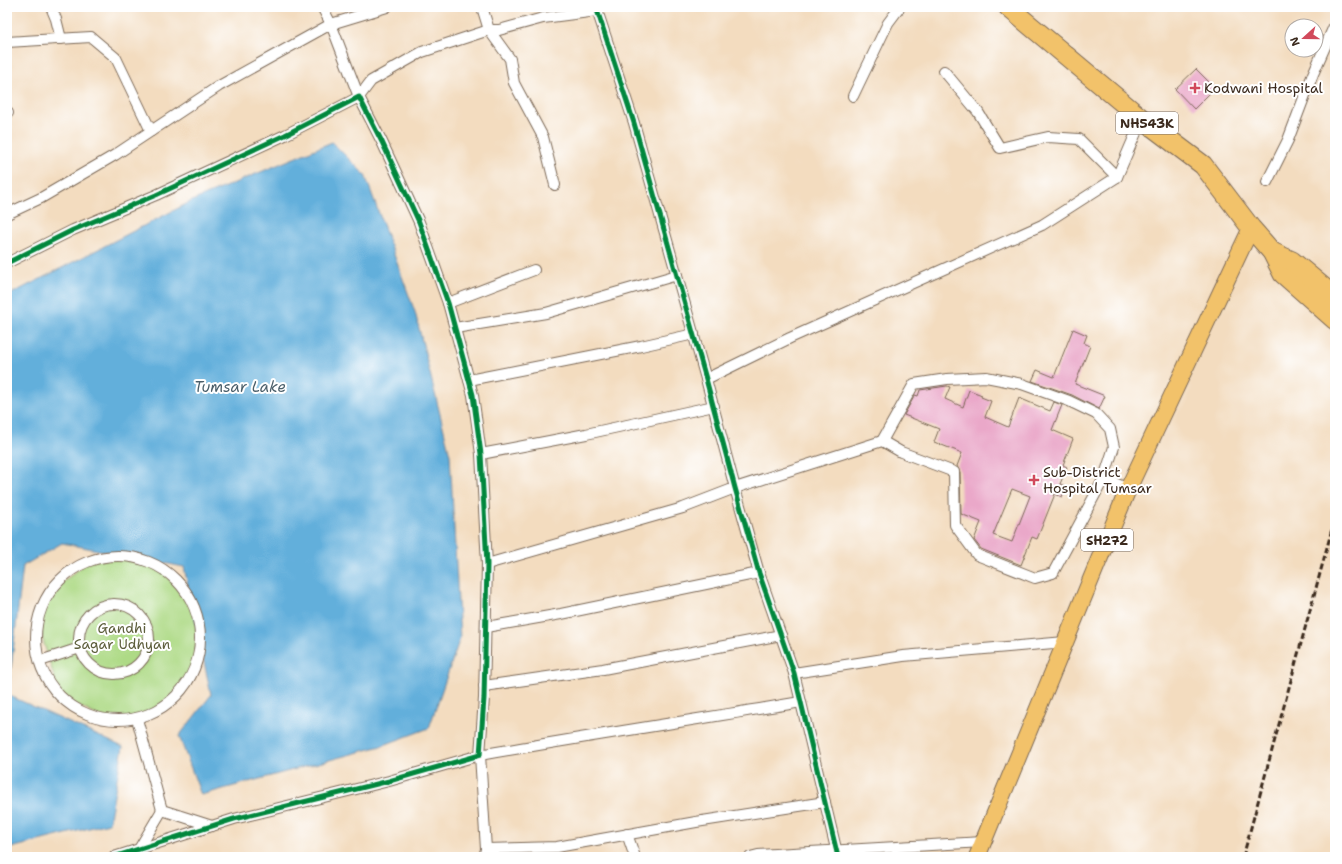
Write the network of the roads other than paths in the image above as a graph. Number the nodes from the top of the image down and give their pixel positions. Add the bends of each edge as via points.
1 (51, 7) edge
2 (322, 7) edge
3 (387, 7) edge
4 (482, 7) edge
5 (900, 7) edge
6 (1008, 7) edge
7 (598, 8) edge
8 (331, 24) junction
9 (1335, 24) edge
10 (489, 30) junction
11 (61, 39) junction
12 (7, 42) edge
13 (944, 71) dead end
14 (853, 96) dead end
15 (359, 97) junction
16 (1142, 119) junction
17 (151, 131) junction
18 (1117, 177) junction
19 (1267, 182) dead end
20 (555, 185) dead end
21 (7, 214) edge
22 (1251, 228) junction
23 (1272, 252) junction
24 (7, 263) edge
25 (534, 270) dead end
26 (677, 275) junction
27 (1335, 297) edge
28 (448, 303) junction
29 (1335, 320) edge
30 (455, 328) junction
31 (694, 334) junction
32 (706, 379) junction
33 (469, 380) junction
34 (714, 406) junction
35 (882, 441) junction
36 (481, 454) junction
37 (1104, 478) junction
38 (735, 488) junction
39 (1128, 489) junction
40 (487, 564) junction
41 (759, 573) junction
42 (486, 627) junction
43 (781, 635) junction
44 (1065, 642) junction
45 (80, 648) junction
46 (40, 661) junction
47 (794, 673) junction
48 (484, 686) junction
49 (801, 702) junction
50 (137, 719) junction
51 (480, 755) junction
52 (825, 802) junction
53 (162, 810) junction
54 (212, 826) junction
55 (627, 834) junction
56 (983, 842) junction
57 (138, 849) junction
58 (485, 853) edge
59 (837, 854) edge
60 (114, 857) edge
61 (635, 857) edge
62 (750, 857) edge
63 (977, 857) edge

1 - 11 street
2 - 8 street
3 - 8 street
4 - 10 street
5 - 14 street via 888,23
6 - 16 highway, NH543K
7 - 10 street via 543,18 500,30
7 - 26 street
8 - 15 street
8 - 17 street via 219,86
9 - 19 street via 1288,140
10 - 15 street via 422,52 371,81
10 - 20 street via 510,59 514,83 543,137
11 - 12 street
11 - 17 street via 91,37 116,58
13 - 18 street via 978,112 1000,148 1048,136 1079,138
15 - 24 street via 285,135 156,195 73,230
15 - 28 street via 419,222
16 - 18 street
16 - 22 highway, NH543K via 1203,165
17 - 21 street via 116,155 41,198
18 - 32 street via 1042,225 790,338
22 - 23 highway, NH543K
22 - 39 main road, SH272
23 - 27 highway, NH543K via 1292,261
23 - 29 highway, NH543K via 1283,274
25 - 28 street
26 - 30 street via 546,313
26 - 31 street
28 - 30 street
30 - 33 street
31 - 32 street
31 - 33 street
32 - 34 street
33 - 36 street
34 - 36 street
34 - 38 street
35 - 37 street via 914,384 986,377 1022,384 1096,414 1110,429 1114,447
35 - 37 street via 901,452 954,472 955,525 977,555 1035,578 1053,573
35 - 38 street
36 - 40 street
37 - 39 street
38 - 40 street via 683,508
38 - 41 street
39 - 44 main road, SH272
40 - 42 street
41 - 42 street
41 - 43 street
42 - 48 street
43 - 47 street
43 - 48 street via 603,669
44 - 47 street via 903,656
44 - 56 main road, SH272
45 - 45 street via 85,659 98,670 115,674 126,672 144,657 148,647 145,624 129,608 118,604 96,609 87,616 82,626
45 - 46 street
46 - 50 street via 44,674 60,697 83,713 109,721
46 - 50 street via 36,648 38,620 48,594 66,573 90,560 117,555 143,559 167,571 186,591 198,615 201,642 196,668 182,692 162,709
47 - 49 street
48 - 51 street
49 - 51 street
49 - 52 street
50 - 53 street
51 - 54 street
51 - 58 street
52 - 55 street
52 - 59 street
53 - 54 street
53 - 57 street
54 - 57 street
55 - 58 street via 557,847
55 - 61 street
56 - 59 street
56 - 63 main road, SH272
57 - 60 street
59 - 62 street

